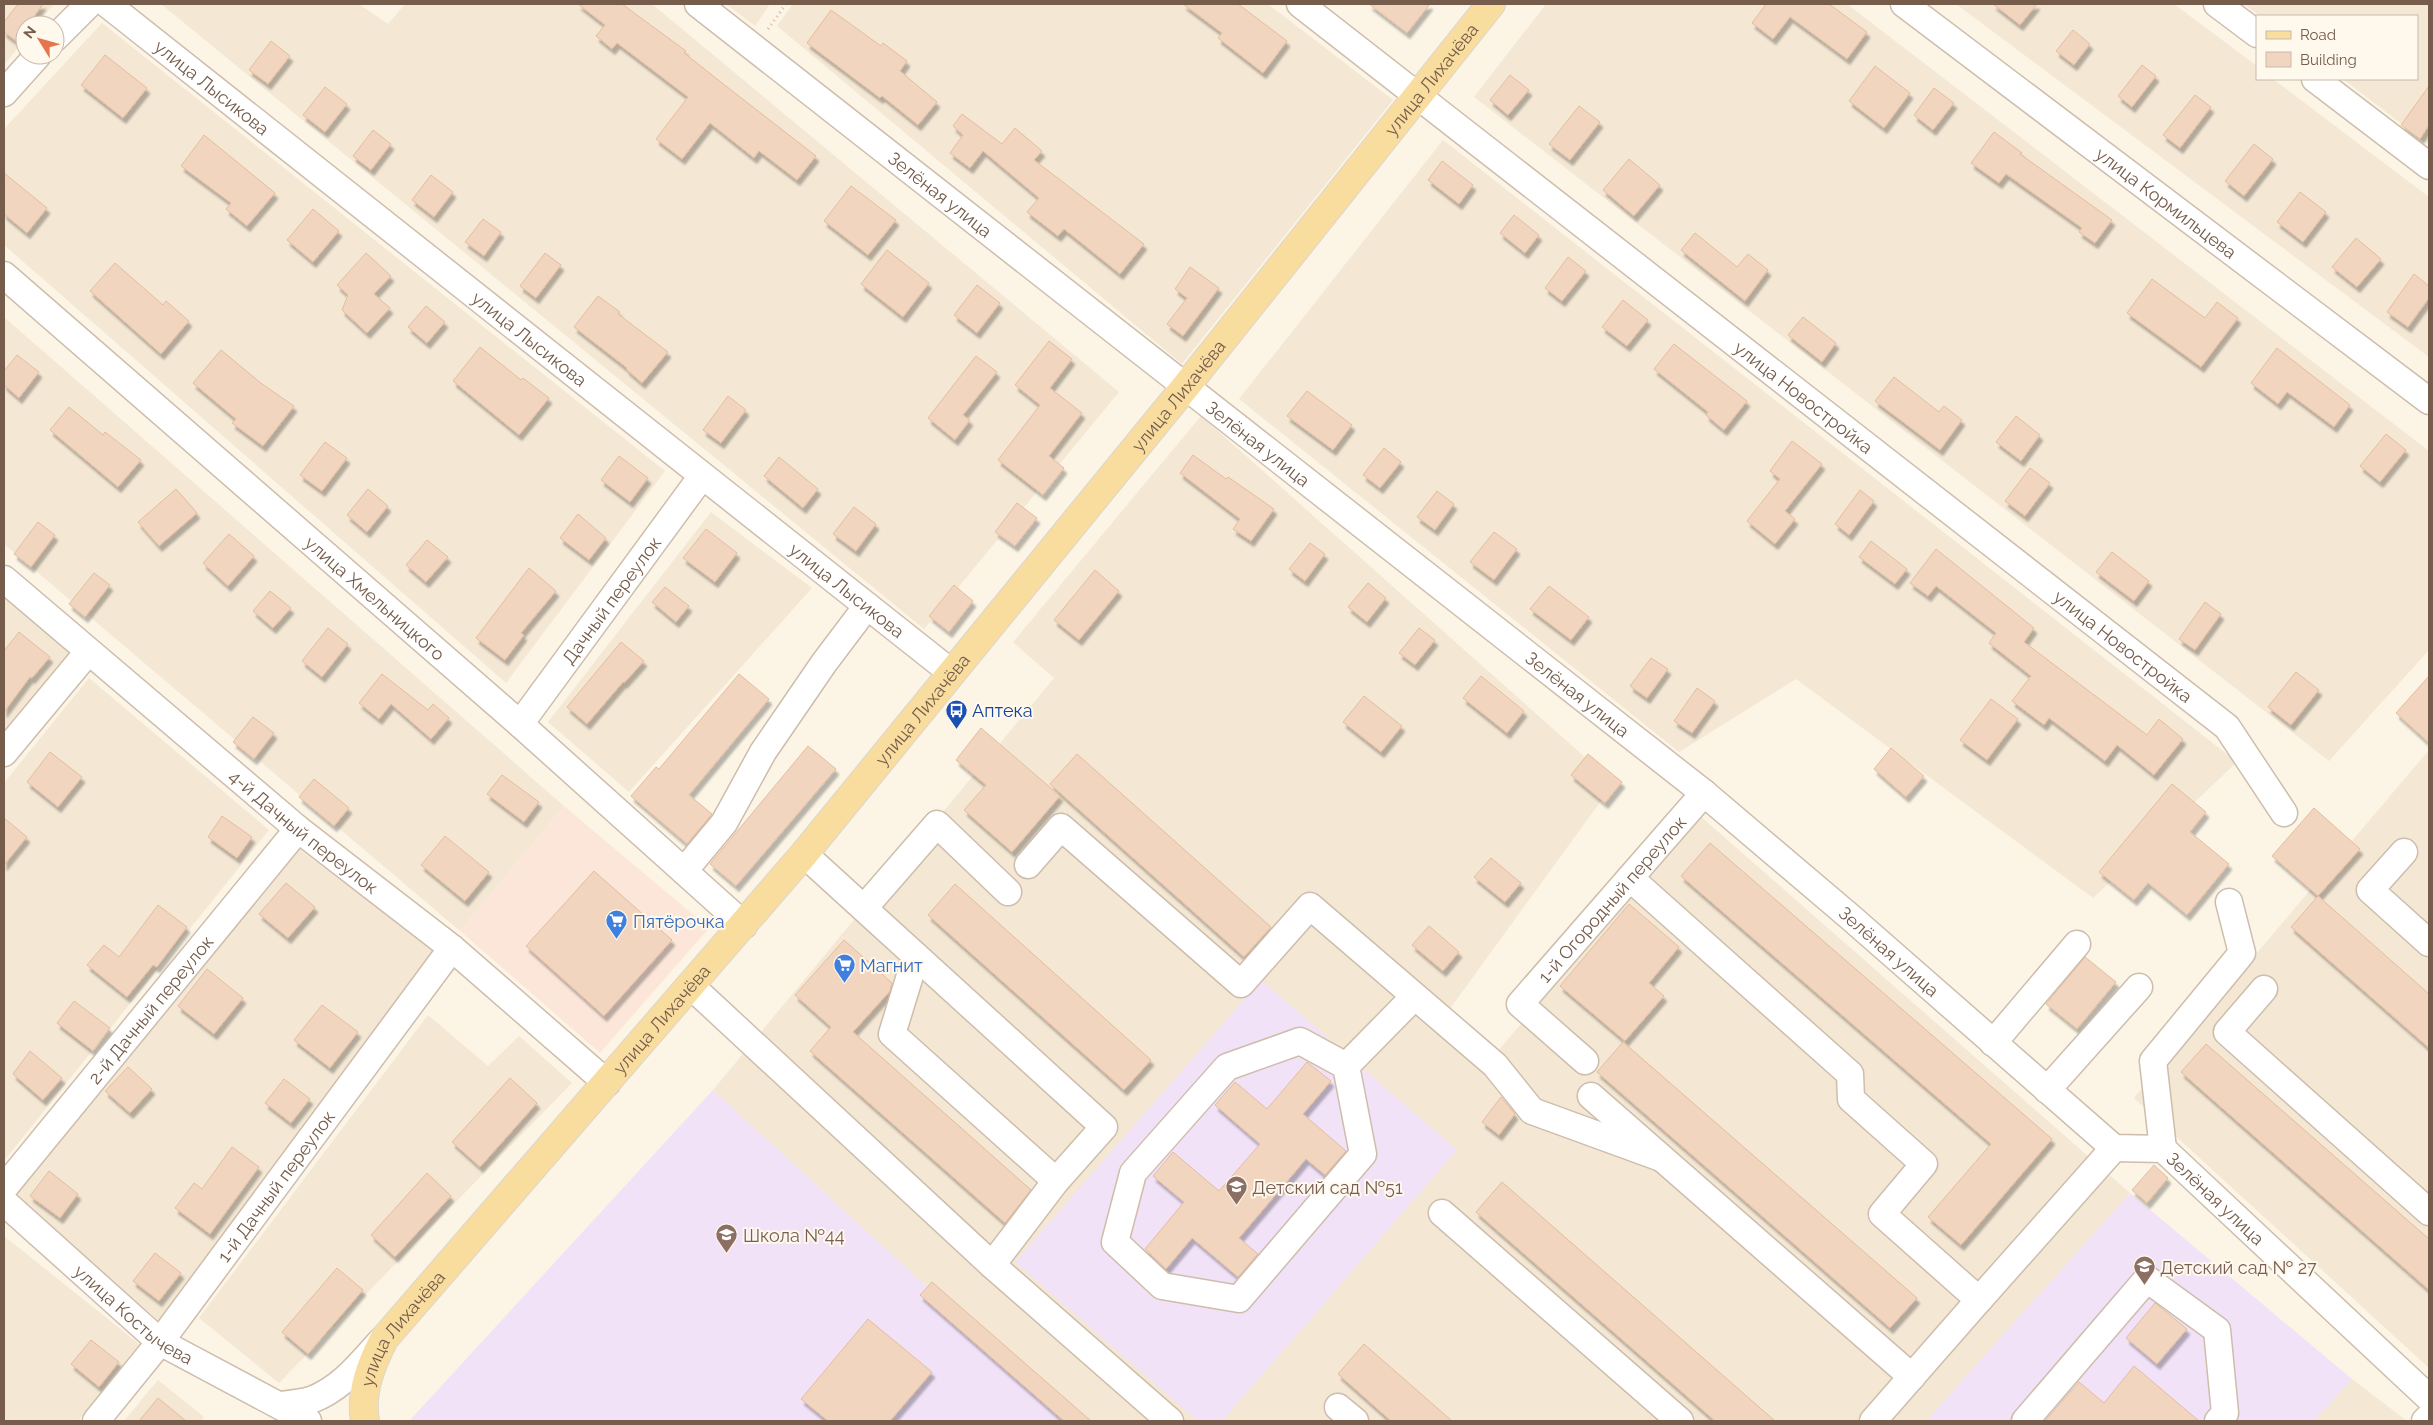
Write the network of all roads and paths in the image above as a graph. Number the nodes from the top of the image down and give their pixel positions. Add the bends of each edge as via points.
1 (88, 4) edge
2 (107, 4) edge
3 (698, 4) edge
4 (786, 4) edge
5 (1300, 4) edge
6 (1491, 4) edge
7 (1904, 4) edge
8 (2217, 4) edge
9 (65, 28) edge
10 (2256, 33) edge
11 (755, 48) junction
12 (29, 65) edge
13 (2316, 80) edge
14 (4, 93) edge
15 (1419, 96) junction
16 (2429, 166) edge
17 (4, 275) edge
18 (1186, 386) junction
19 (2429, 401) edge
20 (702, 476) junction
21 (4, 579) edge
22 (867, 606) junction
23 (88, 652) junction
24 (952, 673) junction
25 (520, 724) junction
26 (4, 753) edge
27 (1704, 793) junction
28 (2284, 813) dead end
29 (298, 829) junction
30 (2404, 852) dead end
31 (804, 854) junction
32 (1028, 865) dead end
33 (684, 871) junction
34 (1630, 878) junction
35 (1008, 892) dead end
36 (2229, 902) dead end
37 (864, 908) junction
38 (744, 925) junction
39 (2429, 943) edge
40 (2077, 944) dead end
41 (452, 948) junction
42 (916, 956) junction
43 (692, 986) junction
44 (2139, 987) dead end
45 (2264, 989) dead end
46 (1414, 997) junction
47 (1993, 1043) junction
48 (1586, 1061) dead end
49 (1346, 1066) junction
50 (607, 1083) junction
51 (2048, 1090) junction
52 (1591, 1096) dead end
53 (2114, 1148) junction
54 (2163, 1149) junction
55 (1661, 1158) junction
56 (1056, 1182) junction
57 (4, 1188) edge
58 (4, 1202) edge
59 (2429, 1212) edge
60 (1442, 1213) dead end
61 (992, 1265) junction
62 (1979, 1300) junction
63 (384, 1339) junction
64 (160, 1342) junction
65 (1912, 1377) junction
66 (2429, 1398) edge
67 (280, 1405) junction
68 (2429, 1417) edge
69 (364, 1418) edge
70 (96, 1421) edge
71 (308, 1421) edge
72 (1170, 1421) edge
73 (1680, 1421) edge
74 (1873, 1421) edge
75 (2025, 1421) edge
76 (2218, 1421) edge
77 (2425, 1421) edge

1 - 9 street
2 - 20 street, улица Лысикова
3 - 11 street, Зелёная улица
4 - 11 path
5 - 15 street, улица Новостройка
6 - 15 main road, улица Лихачёва
7 - 19 street, улица Кормильцева
8 - 10 street
11 - 18 street, Зелёная улица
12 - 14 street
13 - 16 street
15 - 18 main road, улица Лихачёва
15 - 28 street, улица Новостройка via 2227,727
17 - 25 street, улица Хмельницкого
18 - 24 main road, улица Лихачёва
18 - 27 street, Зелёная улица
20 - 22 street, улица Лысикова
20 - 25 street, Дачный переулок
21 - 23 street, 4-й Дачный переулок
22 - 24 street, улица Лысикова
22 - 33 street via 764,752 724,823
23 - 26 street
23 - 29 street, 4-й Дачный переулок
24 - 31 main road, улица Лихачёва
25 - 33 street, улица Хмельницкого
27 - 34 street, 1-й Огородный переулок
27 - 47 street, Зелёная улица
29 - 41 street, 4-й Дачный переулок
29 - 57 street, 2-й Дачный переулок
30 - 39 street via 2370,890
31 - 37 street
31 - 38 main road, улица Лихачёва
32 - 46 street via 1061,827 1241,984 1310,906
33 - 38 street, улица Хмельницкого
34 - 48 street, 1-й Огородный переулок via 1520,1004
34 - 62 street via 1850,1074 1852,1099 1924,1164 1882,1214
35 - 37 street via 937,824
36 - 54 street via 2242,953 2153,1061
37 - 42 street
38 - 43 main road, улица Лихачёва
40 - 47 street
41 - 50 street, 4-й Дачный переулок
41 - 64 street, 1-й Дачный переулок
42 - 56 street via 892,1034
42 - 56 street via 1104,1127
43 - 50 main road, улица Лихачёва
43 - 61 street
44 - 51 street
45 - 59 street via 2226,1032
46 - 49 street
46 - 55 street via 1495,1065 1532,1111
47 - 51 street, Зелёная улица
49 - 49 street via 1300,1041 1227,1067 1134,1173 1115,1242 1162,1286 1238,1299 1363,1154
50 - 63 main road, улица Лихачёва
51 - 53 street, Зелёная улица
52 - 55 street
53 - 54 street, Зелёная улица
53 - 62 street
54 - 66 street, Зелёная улица
55 - 65 street
56 - 61 street
58 - 64 street, улица Костычева
60 - 73 street
61 - 72 street
62 - 65 street
63 - 67 street via 347,1378 328,1392 309,1401
63 - 69 main road, улица Лихачёва via 365,1389
64 - 67 street, улица Костычева
64 - 70 street, 1-й Дачный переулок
65 - 74 street
67 - 71 street, улица Костычева
68 - 77 street
75 - 76 street via 2147,1279 2217,1330 2225,1413

